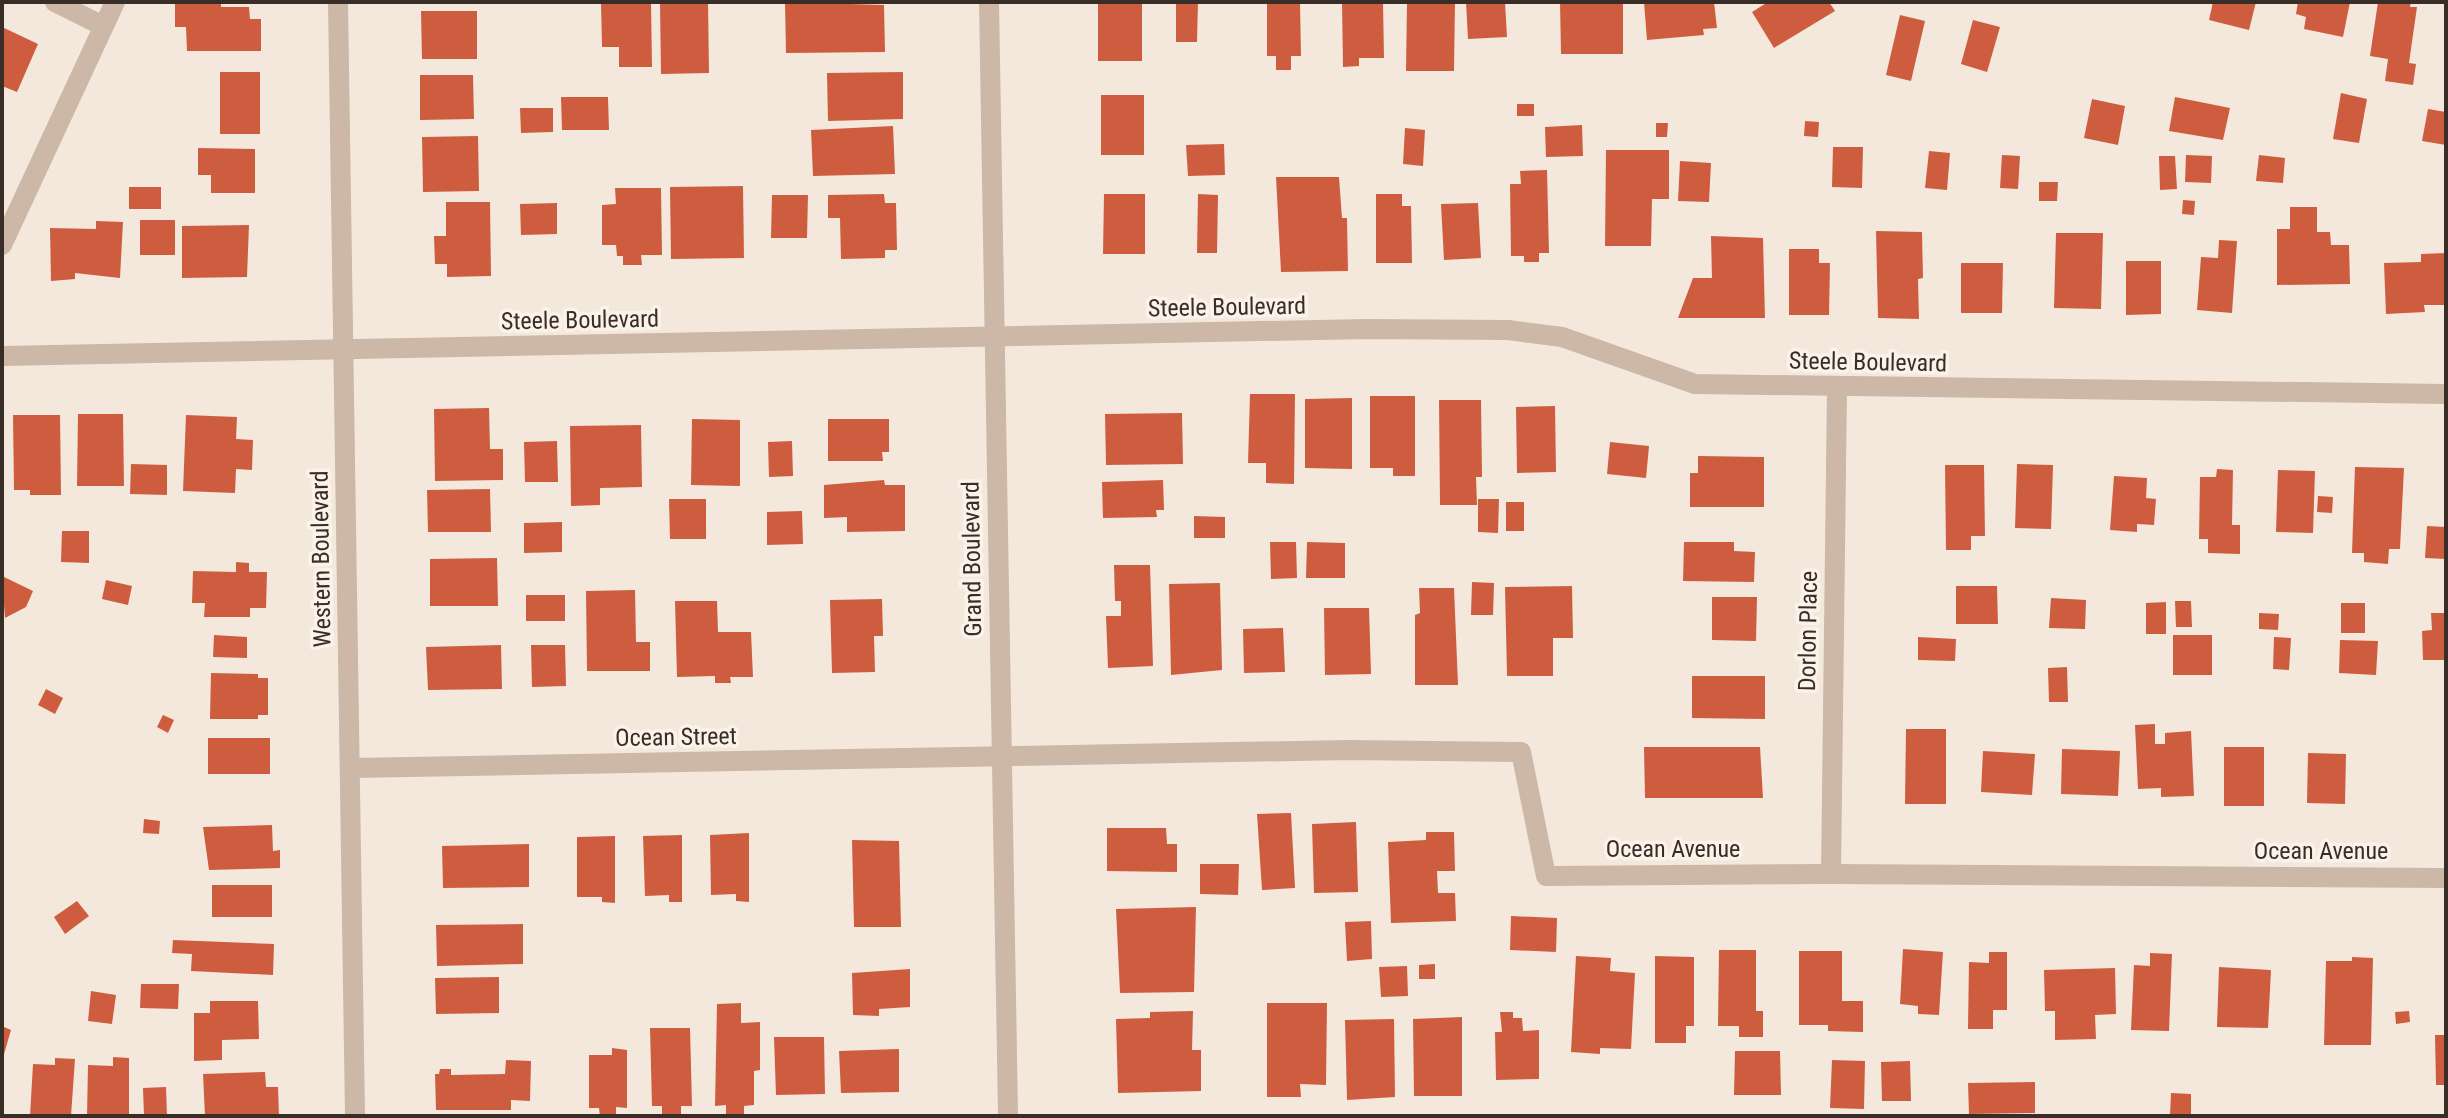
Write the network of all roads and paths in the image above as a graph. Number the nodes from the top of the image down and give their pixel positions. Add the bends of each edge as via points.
1 (55, 2) edge
2 (115, 2) edge
3 (338, 2) edge
4 (989, 2) edge
5 (103, 26) junction
6 (2, 245) edge
7 (995, 339) junction
8 (344, 350) junction
9 (2, 356) edge
10 (1837, 388) junction
11 (2446, 394) edge
12 (1001, 758) junction
13 (351, 768) junction
14 (1831, 874) junction
15 (2446, 878) edge
16 (355, 1116) edge
17 (1008, 1116) edge

1 - 5 street
2 - 5 street
3 - 8 street, Western Boulevard
4 - 7 street, Grand Boulevard
5 - 6 street
7 - 8 street, Steele Boulevard
7 - 10 street, Steele Boulevard via 1508,330 1562,337 1695,384
7 - 12 street, Grand Boulevard
8 - 9 street, Steele Boulevard
8 - 13 street, Western Boulevard
10 - 11 street, Steele Boulevard
10 - 14 street, Dorlon Place
12 - 13 street, Ocean Street
12 - 14 street, Ocean Avenue via 1521,752 1546,876
12 - 17 street, Grand Boulevard
13 - 16 street, Western Boulevard
14 - 15 street, Ocean Avenue

